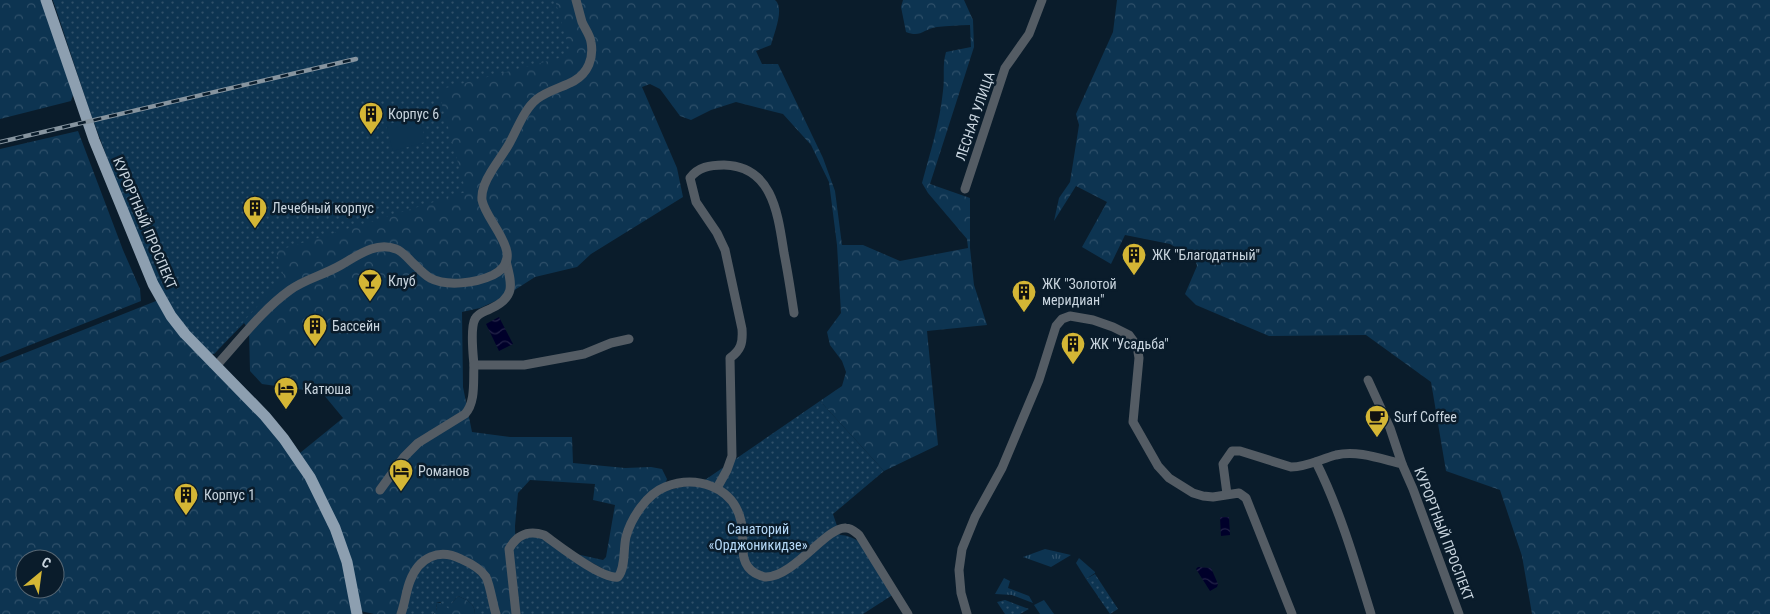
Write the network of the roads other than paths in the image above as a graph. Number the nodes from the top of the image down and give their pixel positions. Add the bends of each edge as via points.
1 (46, 0) edge
2 (576, 0) edge
3 (1042, 0) edge
4 (965, 189) dead end
5 (506, 261) junction
6 (794, 313) dead end
7 (629, 339) dead end
8 (474, 365) junction
9 (216, 366) junction
10 (1368, 380) dead end
11 (1316, 462) junction
12 (1402, 464) junction
13 (716, 488) junction
14 (380, 490) dead end
15 (1227, 494) junction
16 (357, 614) edge
17 (402, 614) edge
18 (496, 614) edge
19 (516, 614) edge
20 (908, 614) edge
21 (967, 614) edge
22 (1292, 614) edge
23 (1371, 614) edge
24 (1459, 614) edge

1 - 9 main road, КУРОРТНЫЙ ПРОСПЕКТ via 94,140 153,284 171,316
2 - 5 street via 591,41 588,69 577,79 542,96 533,104 483,189 484,207 504,242
3 - 4 street, ЛЕСНАЯ УЛИЦА via 1029,34 1005,68
5 - 8 street via 512,282 509,294 474,321
5 - 9 street via 503,268 480,280 448,283 431,278 397,249 373,247 291,289
6 - 13 street via 778,215 763,184 748,171 732,165 712,165 695,172 690,178 696,202 725,250 743,341 739,351 730,358 732,456
7 - 8 street via 584,354 524,365
8 - 14 street via 470,409 418,443
9 - 16 main road, КУРОРТНЫЙ ПРОСПЕКТ via 265,416 310,477 347,562
10 - 12 street, КУРОРТНЫЙ ПРОСПЕКТ
11 - 12 street, КУРОРТНЫЙ ПРОСПЕКТ via 1337,455 1355,454
11 - 15 street, КУРОРТНЫЙ ПРОСПЕКТ via 1291,467 1232,451 1223,464
11 - 23 street via 1331,492
12 - 24 street, КУРОРТНЫЙ ПРОСПЕКТ
13 - 19 street via 702,482 679,483 655,493 633,521 626,536 620,575 614,578 588,566 544,535 535,532 514,540 509,549
13 - 20 street via 726,495 742,522 744,557 750,570 762,576 775,576 800,561 840,528 852,530 859,535 885,574
15 - 21 street via 1213,497 1193,493 1169,478 1158,466 1133,422 1139,358 1137,346 1129,335 1093,320 1070,316 1062,319 1053,334 1039,380 1002,468 975,517 962,549 959,570
15 - 22 street via 1239,493 1246,498
17 - 18 street via 410,581 418,565 429,556 442,553 481,571

